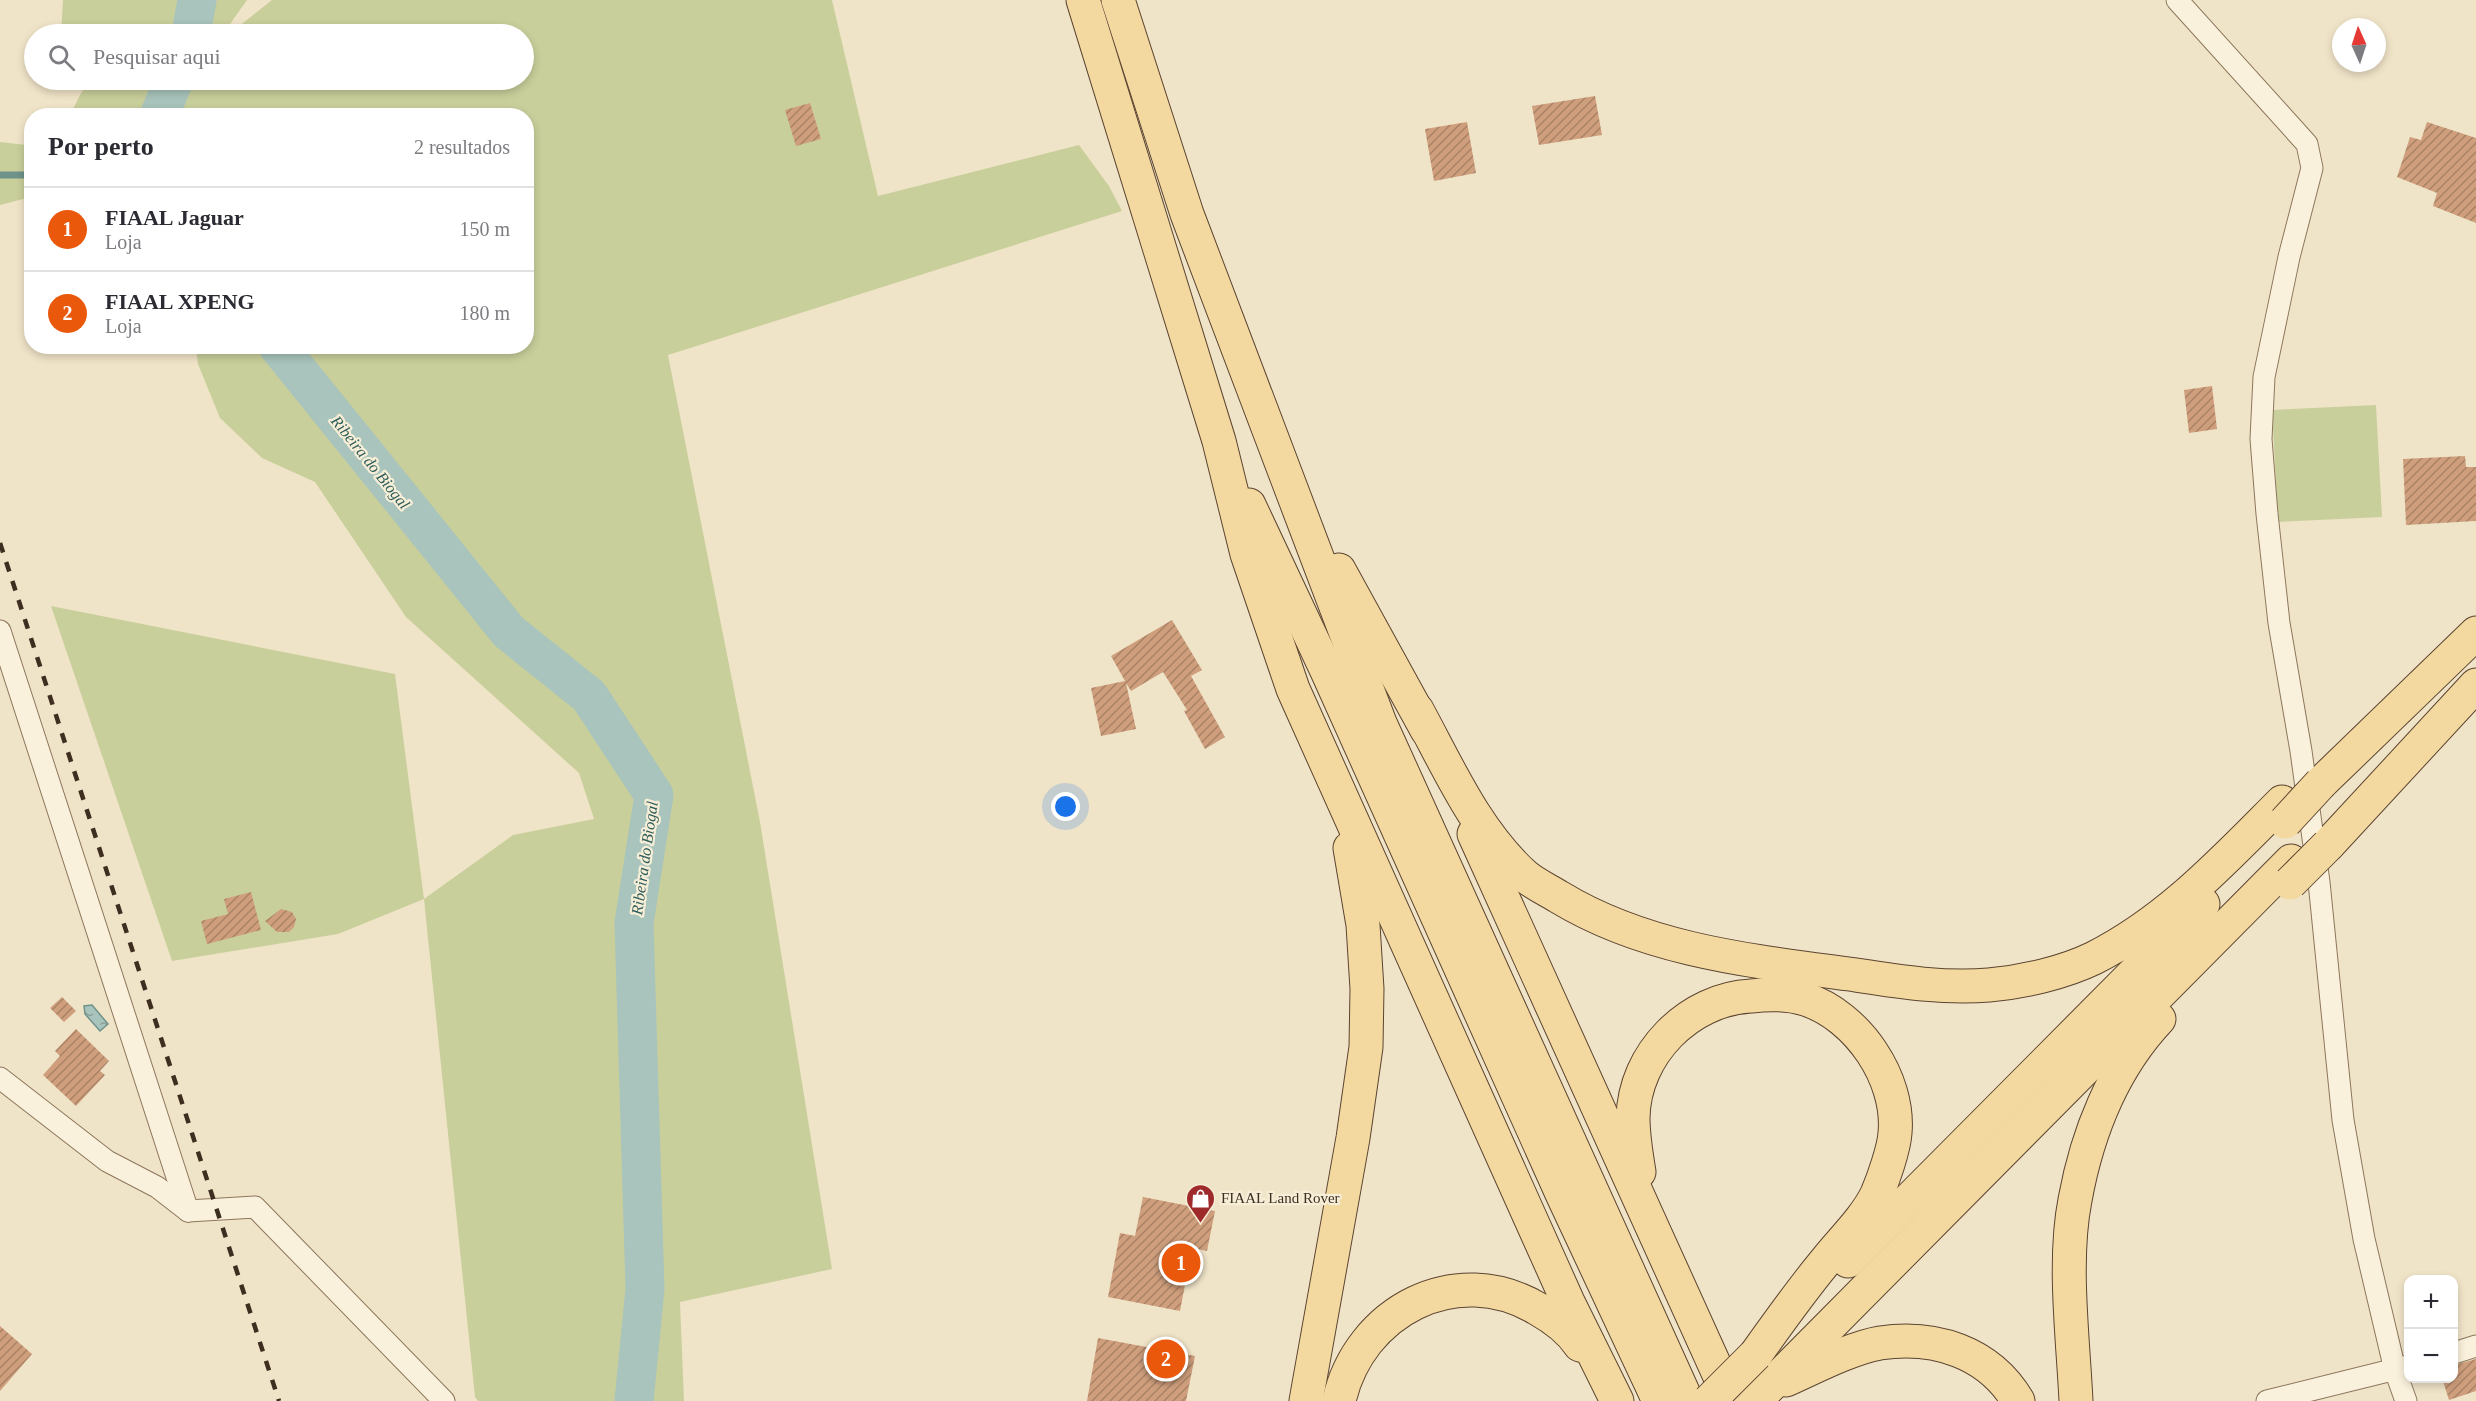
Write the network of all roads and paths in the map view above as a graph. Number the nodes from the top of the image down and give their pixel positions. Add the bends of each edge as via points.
1 (1083, 0) edge
2 (1118, 0) edge
3 (2177, 0) edge
4 (1219, 441) junction
5 (1283, 472) junction
6 (0, 631) edge
7 (2476, 632) edge
8 (2476, 679) edge
9 (2476, 685) edge
10 (1417, 710) junction
11 (1328, 771) junction
12 (2284, 812) junction
13 (2327, 835) junction
14 (2290, 872) junction
15 (0, 1078) edge
16 (188, 1210) junction
17 (1658, 1237) junction
18 (2476, 1346) edge
19 (2458, 1352) edge
20 (1756, 1354) junction
21 (2402, 1368) edge
22 (1763, 1394) edge
23 (444, 1401) edge
24 (1306, 1401) edge
25 (1339, 1401) edge
26 (1615, 1401) edge
27 (1659, 1401) edge
28 (1687, 1401) edge
29 (1709, 1401) edge
30 (1731, 1401) edge
31 (2018, 1401) edge
32 (2076, 1401) edge
33 (2267, 1401) edge
34 (2406, 1401) edge

1 - 4 main road
2 - 5 main road via 1187,214
3 - 21 street via 2307,144 2312,168 2264,377 2261,439 2266,514 2319,882 2343,1120 2364,1239
4 - 11 main road via 1246,554 1271,630
4 - 27 main road
5 - 10 main road
5 - 28 main road via 1380,723
6 - 16 street
7 - 12 main road, bridge via 2319,774
8 - 13 main road
9 - 13 main road
10 - 12 main road via 1489,838 1526,877 1576,908 1633,933 1700,951 1933,986 1989,985 2030,978 2093,959 2143,929 2192,892
10 - 17 main road
11 - 24 main road via 1345,824 1363,925 1366,1047
11 - 26 main road
12 - 20 main road
13 - 14 main road, bridge
14 - 22 main road
14 - 32 main road via 2146,1033 2113,1082 2091,1137 2075,1201 2070,1262
15 - 16 street via 107,1161 157,1187
16 - 23 street via 255,1207
17 - 20 main road via 1634,1148 1633,1116 1639,1085 1652,1056 1677,1024 1706,1006 1734,997 1769,994 1805,999 1835,1015 1862,1038 1882,1069 1893,1097 1895,1134 1876,1195
17 - 30 main road
18 - 19 street
20 - 29 main road, bridge
21 - 33 street
21 - 34 street
22 - 31 main road via 1878,1343 1937,1342 1970,1353 2009,1386
25 - 26 main road via 1359,1351 1384,1322 1413,1303 1449,1291 1484,1291 1522,1300 1555,1319 1578,1341

